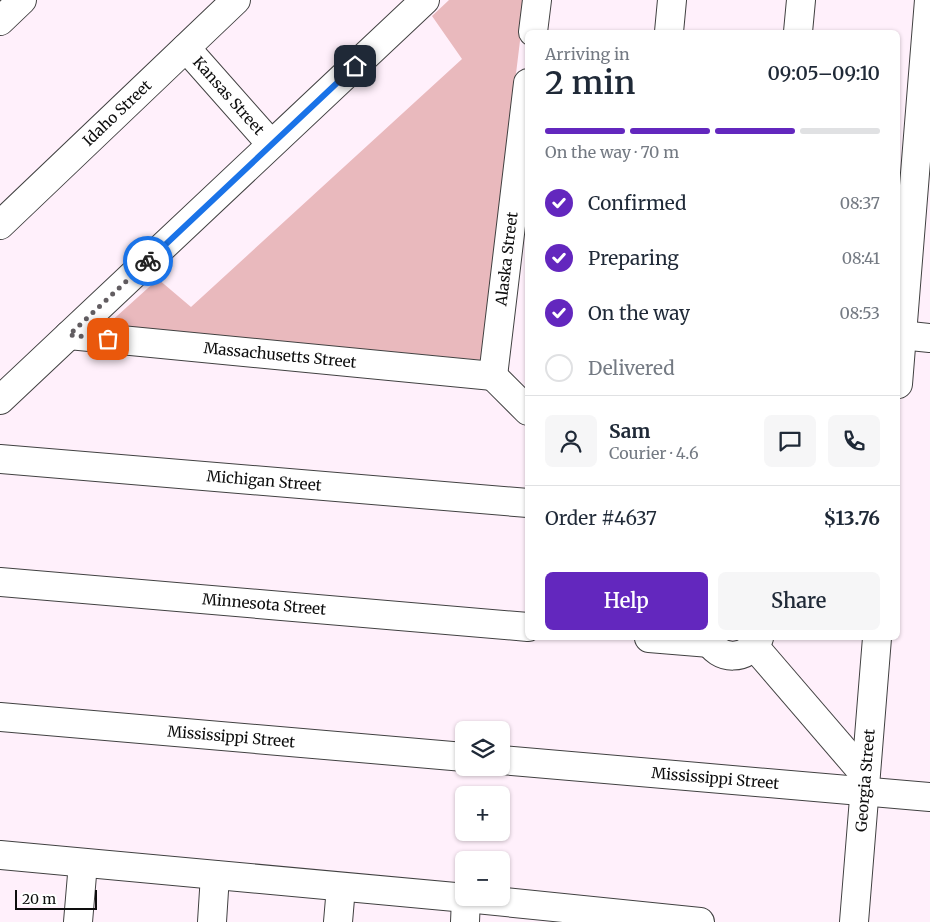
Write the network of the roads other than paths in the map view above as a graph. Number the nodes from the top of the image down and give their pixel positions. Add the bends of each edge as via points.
1 (22, 0) edge
2 (236, 0) edge
3 (425, 0) edge
4 (537, 0) edge
5 (672, 0) edge
6 (800, 0) edge
7 (929, 0) edge
8 (0, 21) edge
9 (533, 30) edge
10 (669, 30) edge
11 (798, 30) edge
12 (186, 48) junction
13 (926, 94) edge
14 (525, 107) edge
15 (271, 144) junction
16 (921, 216) edge
17 (0, 225) edge
18 (69, 335) junction
19 (902, 335) junction
20 (930, 338) edge
21 (900, 360) edge
22 (493, 376) junction
23 (0, 400) edge
24 (525, 408) edge
25 (0, 459) edge
26 (525, 503) edge
27 (0, 582) edge
28 (525, 627) edge
29 (708, 640) edge
30 (877, 640) edge
31 (756, 642) edge
32 (0, 718) edge
33 (455, 756) edge
34 (510, 761) edge
35 (865, 783) junction
36 (930, 797) edge
37 (0, 855) edge
38 (82, 863) junction
39 (216, 875) junction
40 (341, 887) junction
41 (455, 897) edge
42 (510, 903) edge
43 (466, 906) edge
44 (78, 922) edge
45 (212, 922) edge
46 (338, 922) edge
47 (465, 922) edge
48 (700, 922) edge
49 (854, 922) edge

1 - 8 street
2 - 12 street, Idaho Street
3 - 15 street
4 - 9 street
5 - 10 street
6 - 11 street
7 - 13 street
12 - 15 street, Kansas Street
12 - 17 street, Idaho Street
13 - 16 street
14 - 22 street, Alaska Street
15 - 18 street
16 - 19 street
18 - 22 street, Massachusetts Street
18 - 23 street
19 - 20 street
19 - 21 street
22 - 24 street
25 - 26 street, Michigan Street
27 - 28 street, Minnesota Street
29 - 31 street via 715,649 731,655 747,652
30 - 35 street, Georgia Street
31 - 35 street
32 - 33 street, Mississippi Street
34 - 35 street, Mississippi Street
35 - 36 street, Mississippi Street
35 - 49 street, Georgia Street
37 - 38 street
38 - 39 street
38 - 44 street
39 - 40 street
39 - 45 street
40 - 41 street
40 - 46 street
42 - 48 street
43 - 47 street

